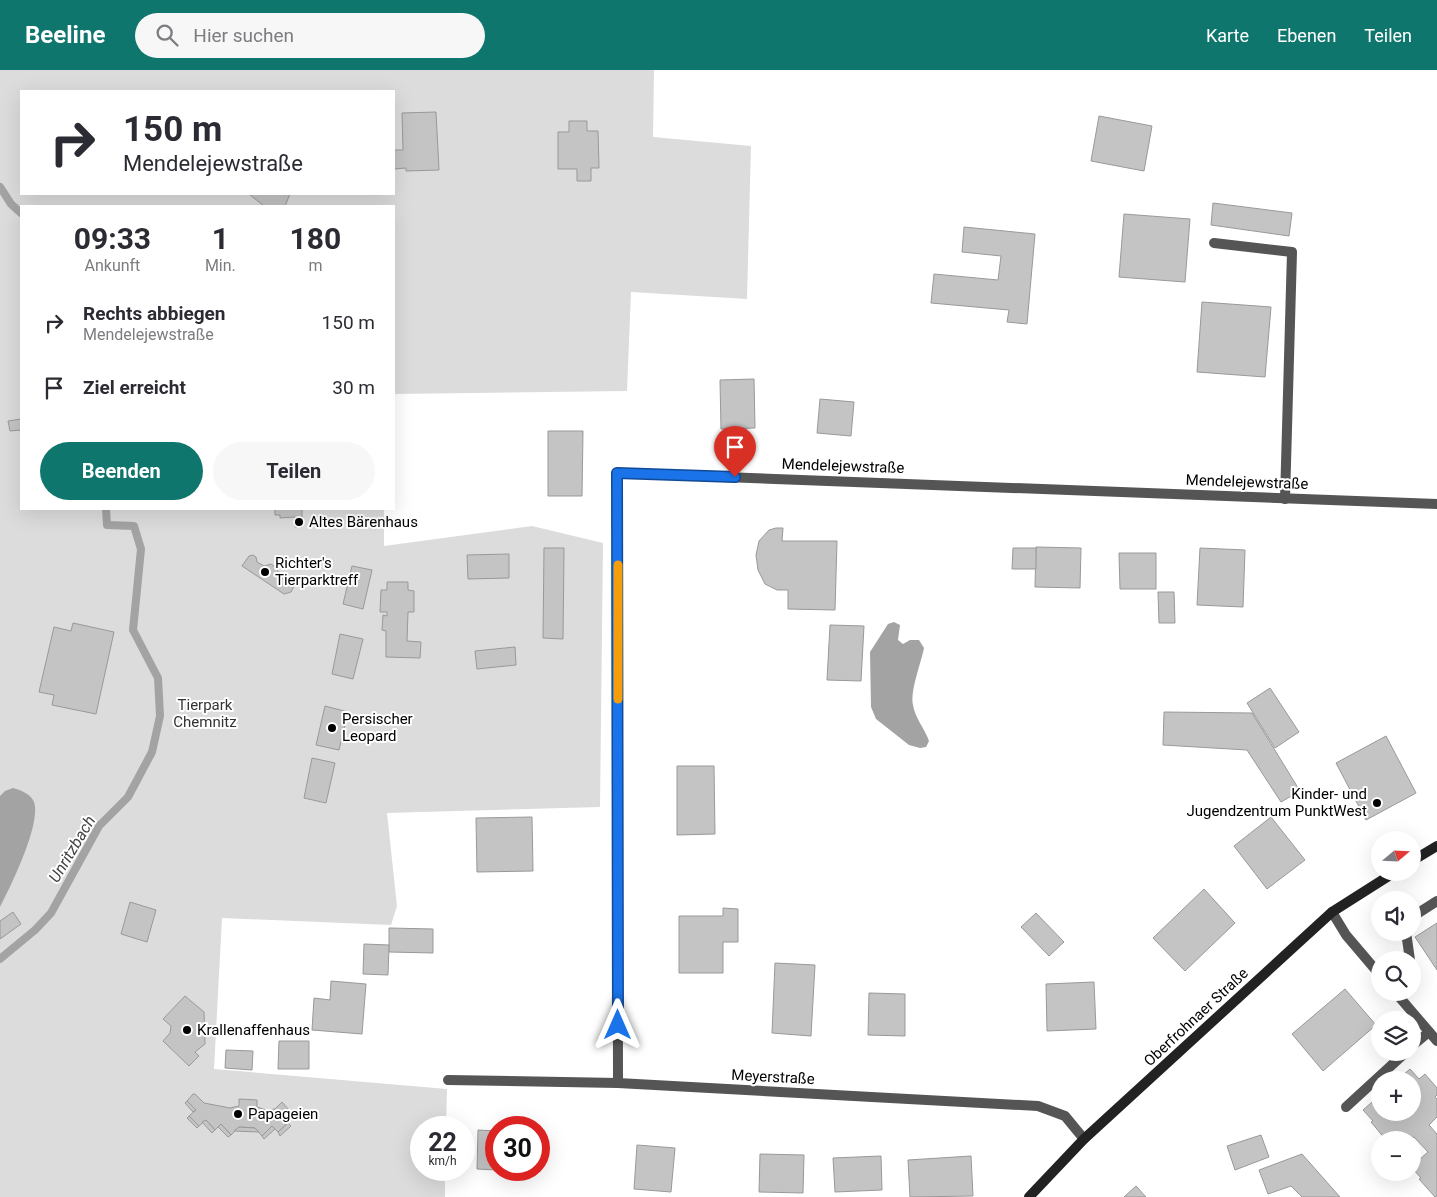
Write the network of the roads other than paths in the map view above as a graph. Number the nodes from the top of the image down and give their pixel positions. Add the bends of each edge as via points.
1 (1214, 243) dead end
2 (1285, 499) junction
3 (1437, 504) edge
4 (1437, 846) edge
5 (1421, 856) edge
6 (1380, 881) edge
7 (1437, 901) edge
8 (1421, 911) edge
9 (1332, 912) junction
10 (1371, 965) edge
11 (1403, 1001) edge
12 (1429, 1032) junction
13 (1421, 1039) edge
14 (1437, 1041) edge
15 (1396, 1061) edge
16 (448, 1080) dead end
17 (618, 1084) junction
18 (1346, 1107) dead end
19 (1084, 1139) junction
20 (1028, 1197) edge

1 - 2 street via 1292,252
2 - 3 street, Mendelejewstraße
2 - 17 street, Mendelejewstraße via 617,473
4 - 5 main road
6 - 9 main road, Oberfrohnaer Straße
7 - 8 street
9 - 10 street via 1346,936
9 - 19 main road, Oberfrohnaer Straße
11 - 12 street
12 - 13 street
12 - 14 street
15 - 18 street
16 - 17 street, Meyerstraße
17 - 19 street, Meyerstraße via 1038,1106 1065,1116
19 - 20 main road, Oberfrohnaer Straße

